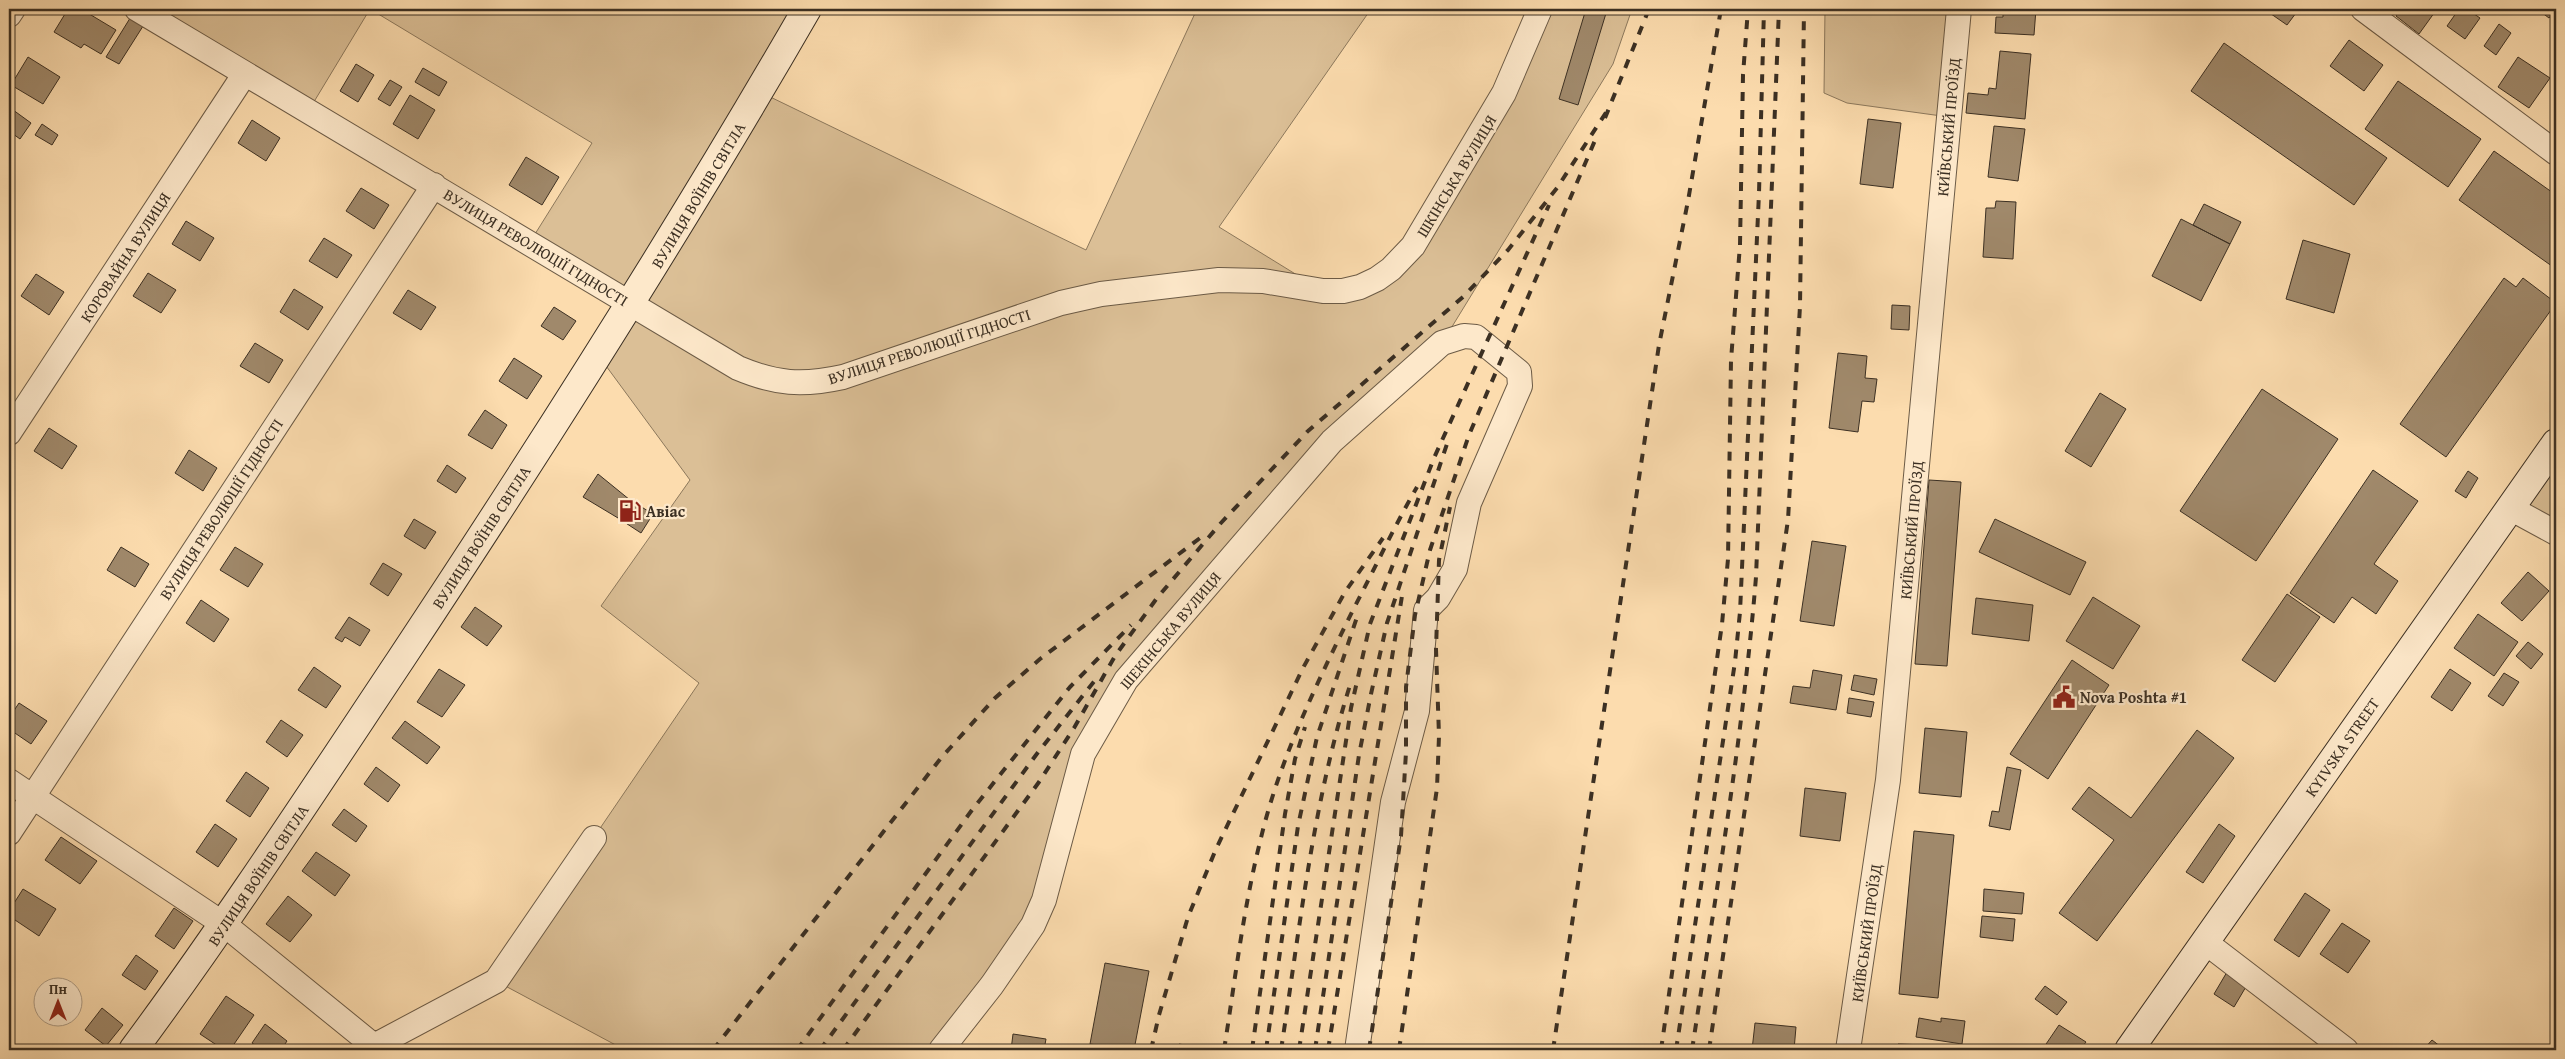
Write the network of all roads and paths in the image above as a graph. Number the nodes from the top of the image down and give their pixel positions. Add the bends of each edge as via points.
1 (13, 9) edge
2 (138, 9) edge
3 (807, 9) edge
4 (1540, 9) edge
5 (1960, 9) edge
6 (2363, 9) edge
7 (9, 15) edge
8 (240, 81) dead end
9 (2556, 153) edge
10 (434, 185) junction
11 (1323, 291) joint
12 (631, 304) junction
13 (9, 433) edge
14 (2556, 443) edge
15 (2510, 508) junction
16 (2556, 533) edge
17 (9, 781) edge
18 (32, 796) junction
19 (9, 832) edge
20 (594, 838) dead end
21 (225, 925) junction
22 (2205, 942) junction
23 (133, 1050) edge
24 (941, 1050) edge
25 (1357, 1050) edge
26 (1848, 1050) edge
27 (2129, 1050) edge
28 (2346, 1050) edge

1 - 7 street
2 - 10 street, ВУЛИЦЯ РЕВОЛЮЦІЇ ГІДНОСТІ
3 - 12 street, ВУЛИЦЯ ВОЇНІВ СВІТЛА via 736,133
4 - 11 street, ШКІНСЬКА ВУЛИЦЯ via 1504,93 1413,246 1377,279 1343,291
5 - 26 street, КИЇВСЬКИЙ ПРОЇЗД via 1888,780
6 - 9 street
8 - 13 street, КОРОВАЙНА ВУЛИЦЯ
10 - 12 street, ВУЛИЦЯ РЕВОЛЮЦІЇ ГІДНОСТІ
10 - 18 street, ВУЛИЦЯ РЕВОЛЮЦІЇ ГІДНОСТІ
11 - 12 street, ВУЛИЦЯ РЕВОЛЮЦІЇ ГІДНОСТІ via 1263,282 1219,280 1101,294 1061,303 843,377 805,383 773,381 738,368
12 - 21 street, ВУЛИЦЯ ВОЇНІВ СВІТЛА via 487,529
14 - 15 street, KYIVSKA STREET
15 - 16 street
15 - 22 street, KYIVSKA STREET
17 - 18 street
18 - 19 street, ВУЛИЦЯ РЕВОЛЮЦІЇ ГІДНОСТІ
18 - 21 street
20 - 21 street via 496,981 374,1046
21 - 23 street, ВУЛИЦЯ ВОЇНІВ СВІТЛА
22 - 27 street, KYIVSKA STREET
22 - 28 street
24 - 25 street, ШЕКІНСЬКА ВУЛИЦЯ via 1033,925 1044,900 1083,754 1126,680 1332,442 1442,343 1464,336 1476,337 1519,372 1520,386 1469,503 1455,569 1438,598 1426,610 1417,711 1393,802

